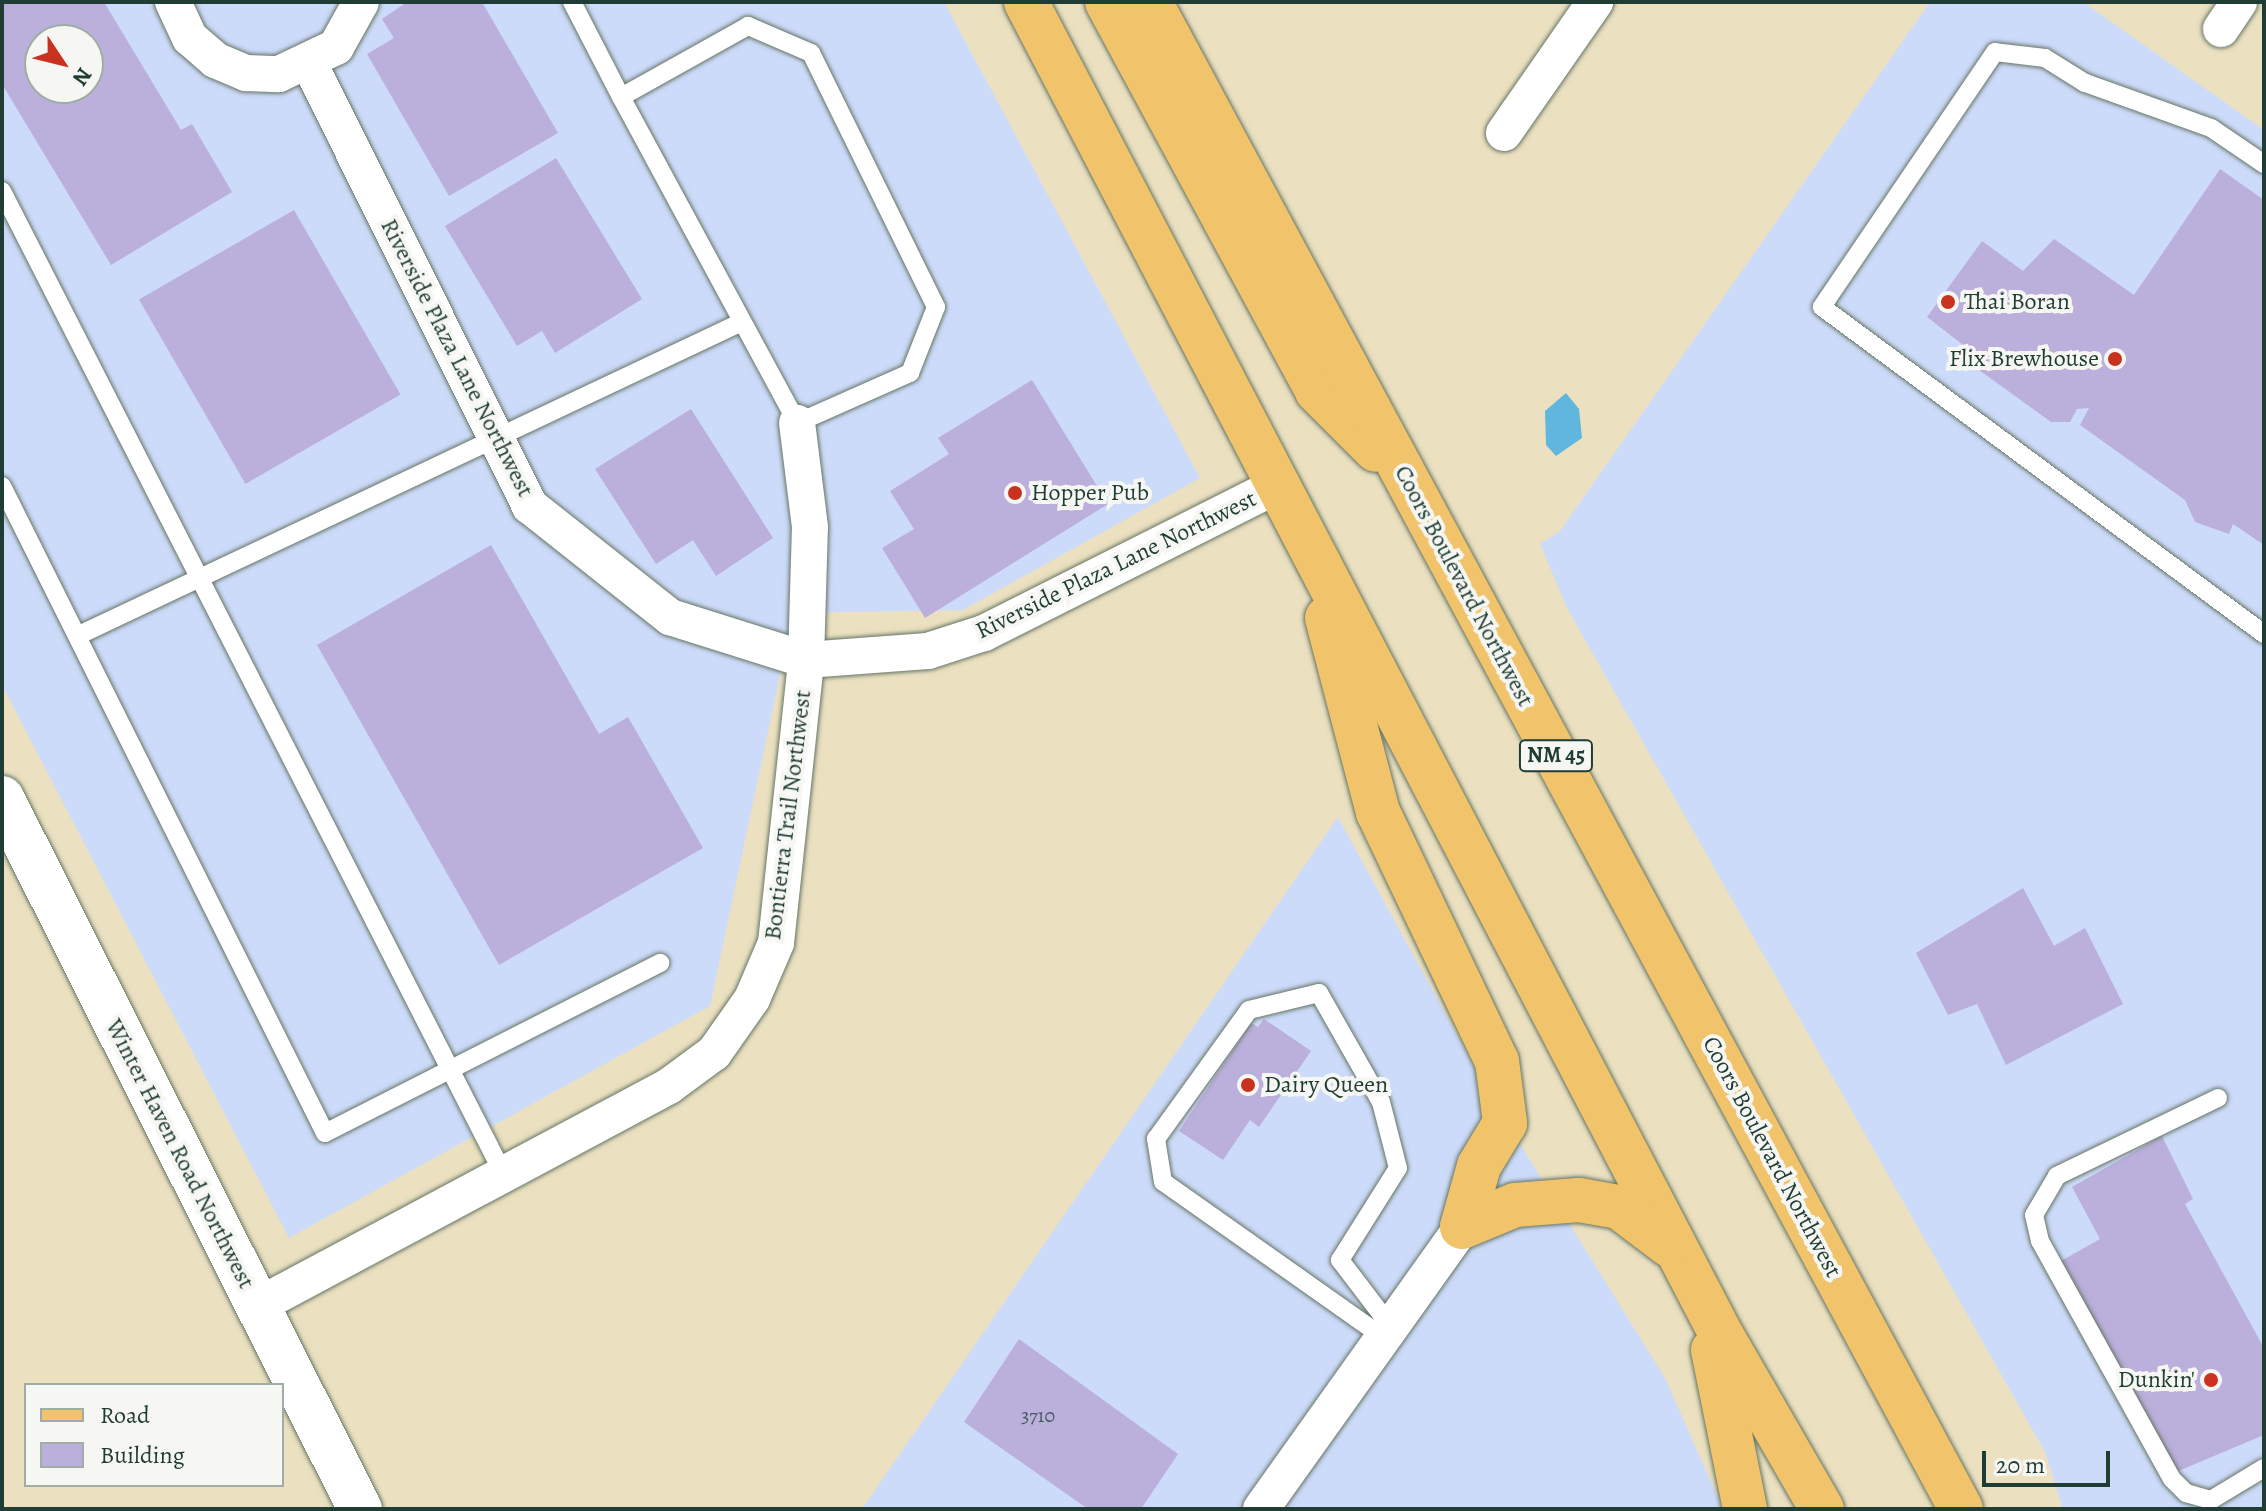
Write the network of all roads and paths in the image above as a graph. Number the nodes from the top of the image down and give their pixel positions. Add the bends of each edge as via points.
1 (173, 2) edge
2 (361, 2) edge
3 (572, 2) edge
4 (1026, 2) edge
5 (1107, 2) edge
6 (1150, 2) edge
7 (1589, 4) edge
8 (310, 65) junction
9 (621, 97) junction
10 (1504, 133) dead end
11 (2264, 164) edge
12 (2, 191) edge
13 (7, 213) edge
14 (742, 322) junction
15 (797, 423) junction
16 (495, 435) junction
17 (1409, 483) junction
18 (1280, 484) junction
19 (2, 486) edge
20 (1307, 542) junction
21 (199, 578) junction
22 (2264, 634) edge
23 (77, 636) junction
24 (806, 660) junction
25 (2, 798) edge
26 (660, 963) dead end
27 (450, 1070) junction
28 (2218, 1098) dead end
29 (504, 1175) junction
30 (1462, 1227) junction
31 (1688, 1268) junction
32 (257, 1306) junction
33 (1387, 1332) junction
34 (2264, 1468) edge
35 (360, 1509) edge
36 (1261, 1509) edge
37 (1745, 1509) edge
38 (1822, 1509) edge
39 (1961, 1509) edge

1 - 8 street via 190,38 215,60 246,73
2 - 8 street via 336,47
3 - 9 lane
4 - 18 main road
5 - 17 main road via 1317,391
6 - 17 main road, Coors Boulevard Northwest / NM 45
7 - 10 street
8 - 16 street, Riverside Plaza Lane Northwest
9 - 14 lane
9 - 15 lane via 748,26 811,53 936,307 910,373
11 - 22 lane via 2211,128 2085,83 2045,58 1995,52 1822,307
12 - 13 lane
13 - 21 lane
14 - 15 lane
14 - 16 lane
15 - 24 street, Bontierra Trail Northwest via 810,527
16 - 21 lane
16 - 24 street, Riverside Plaza Lane Northwest via 530,506 670,617
17 - 39 main road, Coors Boulevard Northwest / NM 45
18 - 20 main road
18 - 24 street, Riverside Plaza Lane Northwest via 984,633 887,658
19 - 23 lane
20 - 30 main road via 1378,812 1497,1061 1505,1123 1479,1166
20 - 31 main road
21 - 23 lane
21 - 27 lane
23 - 27 lane via 325,1133
24 - 29 street, Bontierra Trail Northwest via 776,943 752,999 714,1053 669,1086
25 - 32 street, Winter Haven Road Northwest
26 - 27 lane
27 - 29 lane
28 - 34 lane via 2057,1176 2034,1215 2040,1241 2172,1479 2186,1493 2211,1500
29 - 32 street, Bontierra Trail Northwest
30 - 31 main road via 1515,1205 1579,1200 1619,1207
30 - 33 street
31 - 37 main road
31 - 38 main road
32 - 35 street, Winter Haven Road Northwest
33 - 33 lane via 1340,1260 1398,1168 1381,1102 1319,993 1249,1010 1156,1139 1163,1182
33 - 36 street

